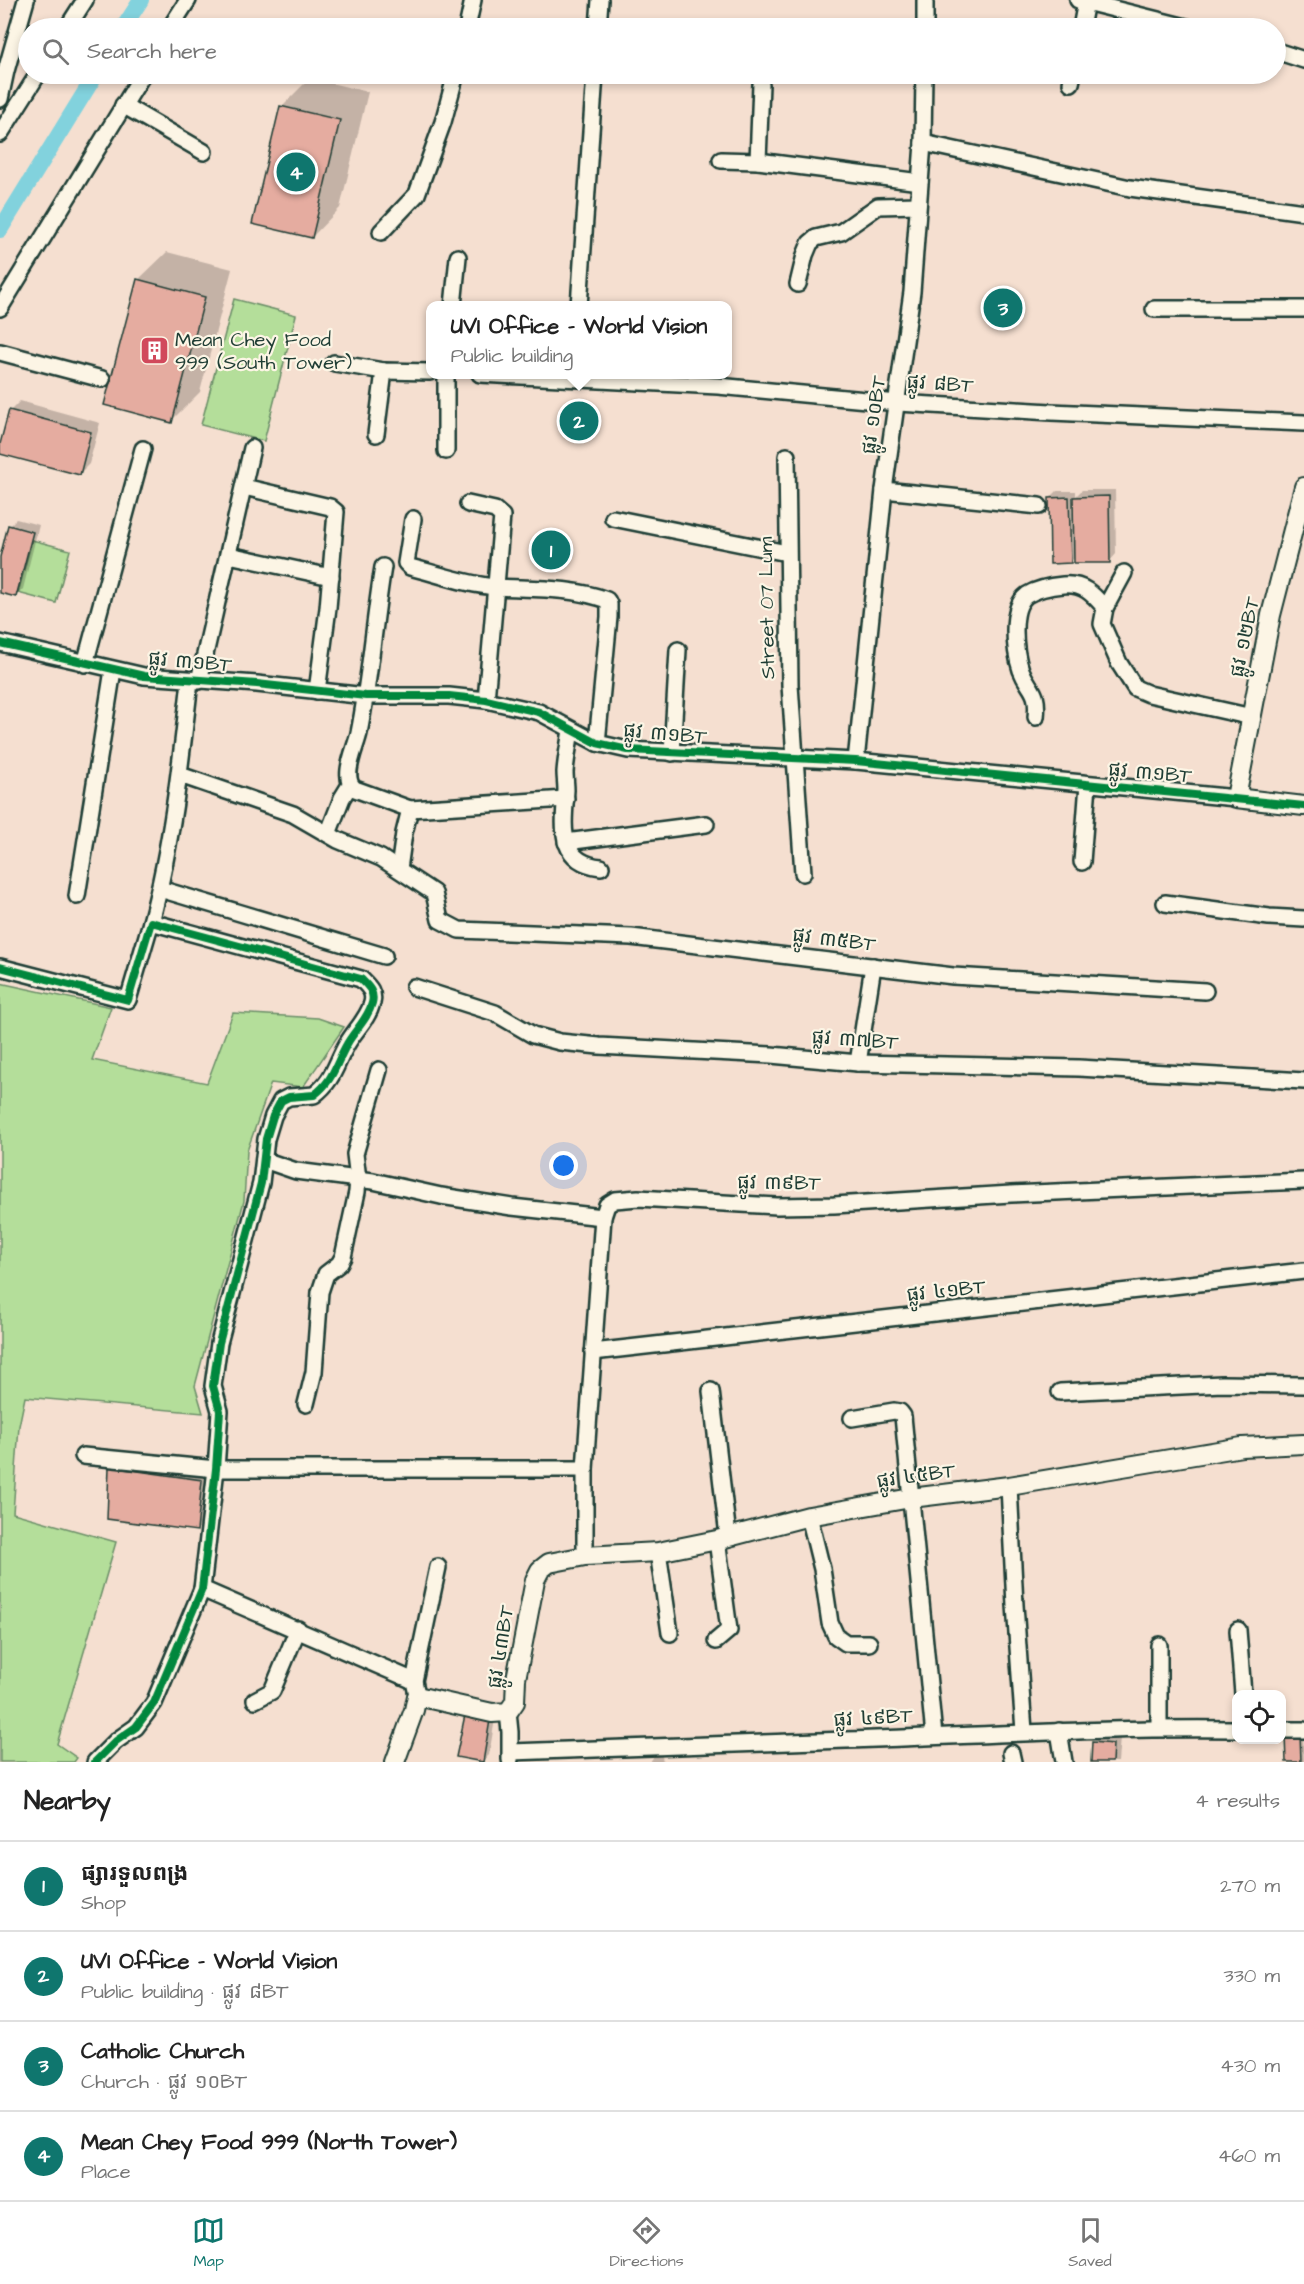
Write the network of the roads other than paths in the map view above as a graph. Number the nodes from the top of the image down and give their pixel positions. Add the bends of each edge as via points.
1 (26, 0) edge
2 (85, 0) edge
3 (188, 0) edge
4 (473, 0) edge
5 (600, 0) edge
6 (925, 0) edge
7 (1082, 1) edge
8 (20, 18) edge
9 (73, 18) edge
10 (176, 18) edge
11 (469, 18) edge
12 (599, 18) edge
13 (925, 18) edge
14 (1081, 18) edge
15 (1150, 18) edge
16 (18, 24) edge
17 (1286, 54) edge
18 (1304, 60) edge
19 (3, 70) edge
20 (32, 84) edge
21 (137, 84) edge
22 (453, 84) edge
23 (594, 84) edge
24 (761, 84) dead end
25 (924, 84) edge
26 (0, 99) edge
27 (123, 105) junction
28 (0, 134) edge
29 (922, 143) junction
30 (204, 152) dead end
31 (721, 160) dead end
32 (758, 161) junction
33 (920, 182) junction
34 (918, 205) junction
35 (1304, 212) edge
36 (381, 232) dead end
37 (458, 257) dead end
38 (798, 284) dead end
39 (454, 301) edge
40 (579, 301) edge
41 (0, 308) edge
42 (1154, 309) dead end
43 (1304, 309) edge
44 (0, 352) edge
45 (334, 363) dead end
46 (384, 371) junction
47 (426, 372) edge
48 (102, 379) dead end
49 (446, 379) edge
50 (606, 379) edge
51 (898, 403) junction
52 (1304, 423) edge
53 (376, 434) dead end
54 (252, 448) dead end
55 (143, 449) dead end
56 (446, 451) dead end
57 (787, 456) dead end
58 (244, 487) junction
59 (1304, 487) edge
60 (884, 490) junction
61 (468, 504) dead end
62 (1039, 506) dead end
63 (613, 518) dead end
64 (413, 519) dead end
65 (787, 553) junction
66 (229, 555) junction
67 (383, 567) dead end
68 (1124, 573) dead end
69 (331, 577) junction
70 (494, 587) junction
71 (1105, 608) junction
72 (0, 643) edge
73 (678, 650) dead end
74 (85, 664) junction
75 (113, 670) junction
76 (195, 681) junction
77 (317, 691) junction
78 (366, 696) junction
79 (486, 700) junction
80 (1036, 717) dead end
81 (1252, 717) junction
82 (571, 730) junction
83 (597, 742) junction
84 (672, 753) junction
85 (795, 759) junction
86 (856, 761) junction
87 (180, 775) junction
88 (1088, 784) junction
89 (350, 785) junction
90 (1236, 798) junction
91 (566, 800) junction
92 (1304, 806) edge
93 (410, 809) junction
94 (706, 824) dead end
95 (328, 834) junction
96 (566, 842) junction
97 (1082, 862) dead end
98 (601, 867) dead end
99 (399, 869) junction
100 (803, 873) dead end
101 (160, 889) junction
102 (77, 896) dead end
103 (1166, 903) dead end
104 (1304, 919) edge
105 (151, 922) junction
106 (384, 956) dead end
107 (873, 966) junction
108 (0, 967) edge
109 (414, 987) dead end
110 (1205, 990) dead end
111 (858, 1063) junction
112 (379, 1070) dead end
113 (1304, 1081) edge
114 (264, 1160) junction
115 (358, 1179) junction
116 (1304, 1181) edge
117 (603, 1217) junction
118 (1304, 1270) edge
119 (592, 1352) junction
120 (1304, 1384) edge
121 (711, 1391) dead end
122 (1060, 1392) dead end
123 (306, 1404) dead end
124 (852, 1418) dead end
125 (1304, 1444) edge
126 (83, 1456) dead end
127 (216, 1469) junction
128 (585, 1469) junction
129 (1009, 1486) junction
130 (911, 1498) junction
131 (809, 1516) junction
132 (722, 1538) junction
133 (658, 1552) junction
134 (585, 1556) junction
135 (438, 1567) dead end
136 (540, 1570) joint
137 (202, 1589) junction
138 (298, 1629) junction
139 (1238, 1630) dead end
140 (670, 1633) dead end
141 (716, 1641) dead end
142 (869, 1642) dead end
143 (1159, 1645) dead end
144 (416, 1689) junction
145 (1243, 1690) edge
146 (255, 1700) dead end
147 (508, 1712) junction
148 (1159, 1728) junction
149 (1232, 1729) edge
150 (1286, 1730) edge
151 (1304, 1730) edge
152 (1024, 1731) junction
153 (1059, 1731) junction
154 (934, 1736) junction
155 (510, 1757) edge
156 (96, 1762) edge
157 (395, 1762) edge
158 (1064, 1762) edge

1 - 8 street
2 - 9 street
3 - 10 street
4 - 11 street
5 - 12 street
6 - 13 street
7 - 14 street
7 - 15 street
16 - 19 street
17 - 18 street
19 - 26 street
20 - 28 street
21 - 27 street
22 - 36 street via 417,194
23 - 40 street
24 - 32 street
25 - 29 street, ផ្លូវ ១០BT
27 - 30 street
27 - 41 street
29 - 33 street, ផ្លូវ ១០BT
29 - 35 street via 1130,188
31 - 32 street
32 - 33 street
33 - 34 street, ផ្លូវ ១០BT
34 - 38 street via 878,206 841,232 816,238 805,255
34 - 51 street, ផ្លូវ ១០BT
37 - 39 street
42 - 43 street
44 - 48 street
45 - 46 street
46 - 47 street
46 - 53 street
49 - 56 street
50 - 51 street, ផ្លូវ ៨BT
51 - 52 street, ផ្លូវ ៨BT
51 - 60 street, ផ្លូវ ១០BT
54 - 58 street
55 - 74 street
57 - 65 street, Street 07 Lum
58 - 66 street
58 - 69 street via 330,507 336,512
59 - 81 street, ផ្លូវ ១២BT via 1271,615
60 - 62 street
60 - 86 street, ផ្លូវ ១០BT
61 - 70 street via 495,510 502,516
63 - 65 street
64 - 70 street via 406,563 410,567
65 - 85 street, Street 07 Lum
66 - 69 street
66 - 76 street
67 - 78 street
68 - 71 street
69 - 77 street
70 - 79 street
70 - 83 street via 594,595 607,600 609,625
71 - 80 street via 1084,587 1068,584 1027,595 1018,606 1014,644 1022,672 1035,692
71 - 81 street via 1102,624 1135,688
72 - 74 street, ផ្លូវ ៣១BT
73 - 84 street
74 - 75 street, ផ្លូវ ៣១BT
75 - 76 street, ផ្លូវ ៣១BT
75 - 102 street
76 - 77 street, ផ្លូវ ៣១BT
76 - 87 street
77 - 78 street, ផ្លូវ ៣១BT
78 - 79 street, ផ្លូវ ៣១BT
78 - 89 street via 350,766
79 - 82 street, ផ្លូវ ៣១BT via 539,712
81 - 90 street, ផ្លូវ ១២BT
82 - 83 street, ផ្លូវ ៣១BT
82 - 91 street
83 - 84 street, ផ្លូវ ៣១BT via 628,750
84 - 85 street, ផ្លូវ ៣១BT
85 - 86 street, ផ្លូវ ៣១BT
85 - 100 street, Street 07 Lum
86 - 88 street, ផ្លូវ ៣១BT
87 - 95 street via 293,814
87 - 101 street
88 - 90 street, ផ្លូវ ៣១BT
88 - 97 street
89 - 93 street
89 - 95 street
90 - 92 street, ផ្លូវ ៣១BT
91 - 93 street
91 - 96 street
93 - 99 street
94 - 96 street
95 - 99 street
96 - 98 street via 574,857
99 - 107 street, ផ្លូវ ៣៥BT via 434,893 440,920 459,930 631,937
101 - 105 street
101 - 106 street
103 - 104 street
105 - 108 street via 128,1000
105 - 114 street via 361,979 371,989 372,1003 347,1043 332,1078 314,1095 281,1101 266,1138
107 - 110 street, ផ្លូវ ៣៥BT via 953,976
107 - 111 street
109 - 111 street, ផ្លូវ ៣៧BT via 495,1013 533,1035 560,1042
111 - 113 street, ផ្លូវ ៣៧BT via 1079,1068
112 - 115 street via 355,1154
114 - 115 street via 296,1170
114 - 127 street via 214,1368 213,1386 220,1411
115 - 117 street via 502,1206
115 - 123 street via 343,1257 326,1274 320,1292 314,1372
116 - 117 street, ផ្លូវ ៣៩BT via 834,1206 638,1198 615,1200 607,1205
117 - 119 street
118 - 119 street, ផ្លូវ ៤១BT
119 - 128 street
120 - 122 street via 1231,1383
121 - 132 street
124 - 130 street via 902,1413
125 - 129 street, ផ្លូវ ៤៥BT via 1242,1447
126 - 127 street
127 - 128 street
127 - 137 street
128 - 134 street
129 - 130 street, ផ្លូវ ៤៥BT
129 - 152 street
130 - 131 street, ផ្លូវ ៤៥BT
130 - 154 street
131 - 132 street, ផ្លូវ ៤៥BT
131 - 142 street via 836,1636 846,1643
132 - 133 street, ផ្លូវ ៤៥BT
132 - 141 street via 729,1630
133 - 134 street, ផ្លូវ ៤៥BT
133 - 140 street
134 - 136 street, ផ្លូវ ៤៥BT via 549,1563
135 - 144 street
136 - 147 street, ផ្លូវ ៤៣BT via 516,1679 515,1702
137 - 138 street
137 - 156 street via 154,1703 136,1727
138 - 144 street
138 - 146 street via 272,1691
139 - 145 street
143 - 148 street
144 - 147 street, ផ្លូវ ៤៣BT via 492,1713
144 - 157 street via 414,1710
147 - 155 street
148 - 149 street, ផ្លូវ ៤៩BT
148 - 153 street, ផ្លូវ ៤៩BT
150 - 151 street
152 - 153 street, ផ្លូវ ៤៩BT
152 - 154 street, ផ្លូវ ៤៩BT
153 - 158 street
154 - 155 street, ផ្លូវ ៤៩BT

